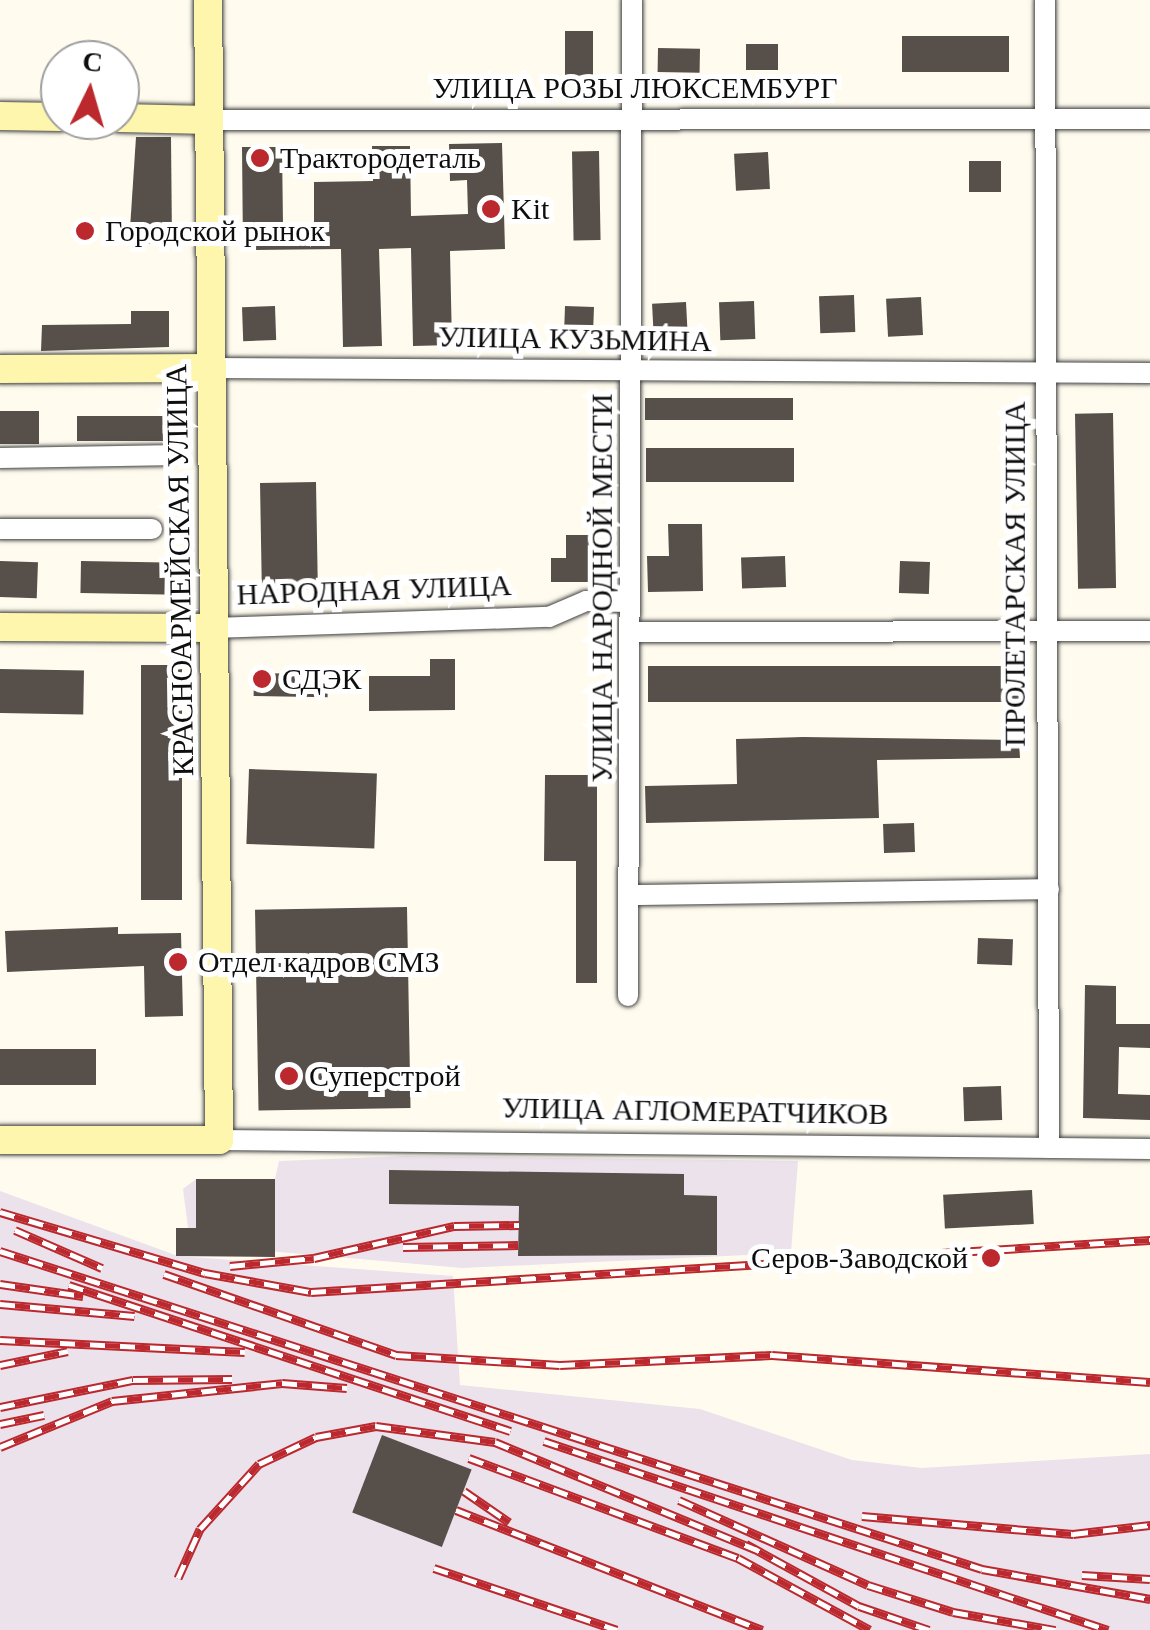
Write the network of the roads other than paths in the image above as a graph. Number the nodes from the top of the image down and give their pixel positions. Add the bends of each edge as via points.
1 (208, 0) edge
2 (632, 0) edge
3 (1045, 0) edge
4 (0, 116) edge
5 (40, 117) edge
6 (140, 118) edge
7 (1150, 119) edge
8 (209, 120) junction
9 (636, 120) junction
10 (1041, 122) junction
11 (211, 368) junction
12 (0, 369) edge
13 (631, 372) junction
14 (1150, 372) edge
15 (1044, 374) junction
16 (164, 456) dead end
17 (0, 458) edge
18 (0, 529) edge
19 (152, 529) dead end
20 (627, 602) junction
21 (0, 627) edge
22 (213, 628) junction
23 (1150, 631) edge
24 (634, 632) junction
25 (1043, 632) junction
26 (1048, 889) junction
27 (632, 896) junction
28 (628, 996) dead end
29 (0, 1140) edge
30 (220, 1140) junction
31 (1049, 1148) junction
32 (1150, 1149) edge

1 - 8 street, КРАСНОАРМЕЙСКАЯ УЛИЦА
2 - 9 street, УЛИЦА НАРОДНОЙ МЕСТИ
3 - 10 street, ПРОЛЕТАРСКАЯ УЛИЦА
4 - 5 street
6 - 8 street, УЛИЦА РОЗЫ ЛЮКСЕМБУРГ
7 - 10 street, УЛИЦА РОЗЫ ЛЮКСЕМБУРГ
8 - 9 street, УЛИЦА РОЗЫ ЛЮКСЕМБУРГ
8 - 11 street, КРАСНОАРМЕЙСКАЯ УЛИЦА
9 - 10 street, УЛИЦА РОЗЫ ЛЮКСЕМБУРГ
9 - 13 street, УЛИЦА НАРОДНОЙ МЕСТИ
10 - 15 street, ПРОЛЕТАРСКАЯ УЛИЦА
11 - 12 street, УЛИЦА КУЗЬМИНА
11 - 13 street, УЛИЦА КУЗЬМИНА
11 - 22 street, КРАСНОАРМЕЙСКАЯ УЛИЦА
13 - 15 street, УЛИЦА КУЗЬМИНА
13 - 20 street, УЛИЦА НАРОДНОЙ МЕСТИ
14 - 15 street, УЛИЦА КУЗЬМИНА
15 - 25 street, ПРОЛЕТАРСКАЯ УЛИЦА
16 - 17 street
18 - 19 street
20 - 22 street, НАРОДНАЯ УЛИЦА via 586,601 550,617
20 - 24 street, УЛИЦА НАРОДНОЙ МЕСТИ
21 - 22 street, НАРОДНАЯ УЛИЦА
22 - 30 street, КРАСНОАРМЕЙСКАЯ УЛИЦА
23 - 25 street
24 - 25 street
24 - 27 street, УЛИЦА НАРОДНОЙ МЕСТИ
25 - 26 street, ПРОЛЕТАРСКАЯ УЛИЦА
26 - 27 street
26 - 31 street, ПРОЛЕТАРСКАЯ УЛИЦА
27 - 28 street, УЛИЦА НАРОДНОЙ МЕСТИ
29 - 30 street, УЛИЦА АГЛОМЕРАТЧИКОВ
30 - 31 street, УЛИЦА АГЛОМЕРАТЧИКОВ
31 - 32 street, УЛИЦА АГЛОМЕРАТЧИКОВ

